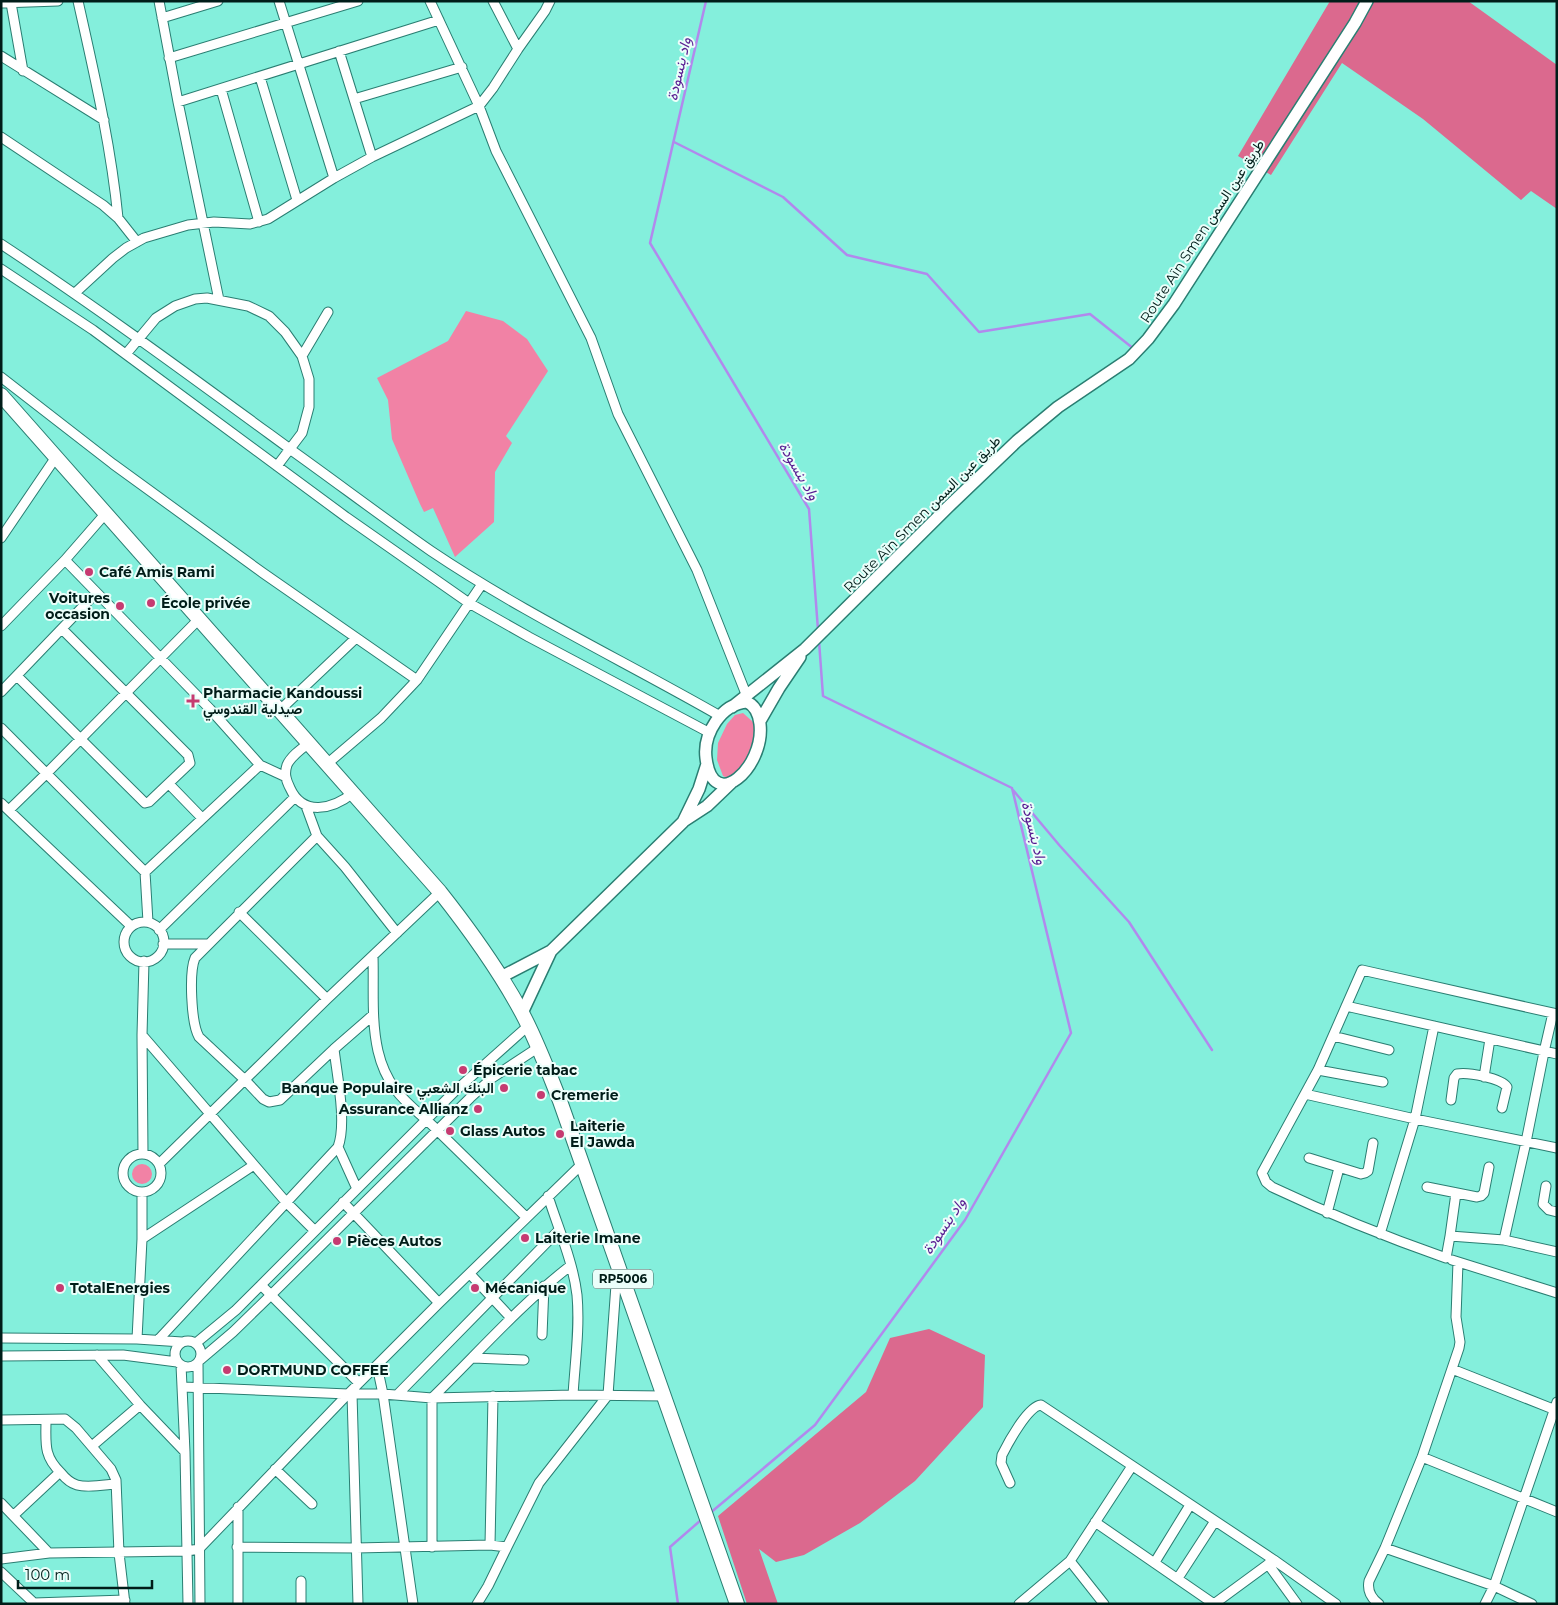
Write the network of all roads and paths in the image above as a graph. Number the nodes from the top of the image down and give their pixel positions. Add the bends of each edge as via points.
1 (58, 1) edge
2 (78, 1) edge
3 (159, 1) edge
4 (218, 1) edge
5 (279, 1) edge
6 (358, 1) edge
7 (430, 1) edge
8 (493, 1) edge
9 (550, 1) edge
10 (1367, 1) edge
11 (6, 3) edge
12 (162, 18) junction
13 (439, 20) junction
14 (286, 23) junction
15 (518, 49) junction
16 (339, 51) junction
17 (1, 56) edge
18 (169, 58) junction
19 (299, 65) junction
20 (462, 67) junction
21 (23, 71) junction
22 (260, 77) junction
23 (221, 89) junction
24 (354, 99) junction
25 (178, 102) junction
26 (479, 106) junction
27 (104, 120) junction
28 (1, 137) edge
29 (372, 157) junction
30 (334, 178) junction
31 (298, 200) junction
32 (118, 218) junction
33 (259, 222) junction
34 (202, 223) junction
35 (137, 242) junction
36 (1, 244) edge
37 (1, 269) edge
38 (75, 293) junction
39 (219, 300) junction
40 (328, 312) dead end
41 (139, 338) junction
42 (126, 354) junction
43 (302, 356) junction
44 (1, 377) edge
45 (3, 400) edge
46 (290, 449) junction
47 (56, 458) junction
48 (277, 466) junction
49 (106, 513) junction
50 (1, 538) edge
51 (65, 560) junction
52 (482, 584) junction
53 (96, 593) junction
54 (469, 603) junction
55 (199, 619) junction
56 (1, 626) edge
57 (62, 628) junction
58 (356, 638) junction
59 (805, 649) junction
60 (160, 659) junction
61 (17, 676) junction
62 (417, 680) junction
63 (1, 692) edge
64 (126, 693) junction
65 (746, 694) junction
66 (732, 707) junction
67 (280, 710) junction
68 (720, 716) junction
69 (760, 721) junction
70 (1, 728) edge
71 (710, 733) junction
72 (81, 739) junction
73 (309, 743) junction
74 (327, 764) junction
75 (707, 764) junction
76 (260, 766) junction
77 (47, 773) junction
78 (286, 777) junction
79 (731, 783) junction
80 (169, 784) junction
81 (353, 793) junction
82 (295, 797) junction
83 (1, 803) edge
84 (306, 806) junction
85 (9, 810) junction
86 (202, 818) junction
87 (683, 822) junction
88 (317, 836) junction
89 (145, 872) junction
90 (440, 892) junction
91 (239, 912) junction
92 (148, 922) junction
93 (131, 926) junction
94 (159, 930) junction
95 (397, 934) junction
96 (163, 944) junction
97 (208, 944) junction
98 (551, 951) junction
99 (373, 956) junction
100 (144, 961) junction
101 (501, 977) junction
102 (327, 999) junction
103 (1346, 1006) junction
104 (522, 1013) junction
105 (1555, 1014) edge
106 (373, 1016) junction
107 (528, 1026) junction
108 (1434, 1026) junction
109 (142, 1035) junction
110 (1333, 1036) junction
111 (1490, 1040) junction
112 (538, 1048) junction
113 (334, 1049) junction
114 (1389, 1050) dead end
115 (1544, 1052) junction
116 (1557, 1054) edge
117 (1318, 1070) junction
118 (1484, 1076) junction
119 (245, 1080) junction
120 (1383, 1082) dead end
121 (1305, 1094) junction
122 (1451, 1100) dead end
123 (1502, 1108) dead end
124 (209, 1114) junction
125 (1415, 1119) junction
126 (427, 1120) junction
127 (438, 1130) junction
128 (1526, 1142) junction
129 (1374, 1143) dead end
130 (338, 1147) junction
131 (1557, 1148) edge
132 (144, 1154) junction
133 (1309, 1158) dead end
134 (583, 1163) junction
135 (159, 1164) junction
136 (254, 1165) junction
137 (1489, 1167) dead end
138 (1338, 1168) junction
139 (1546, 1186) dead end
140 (1426, 1187) dead end
141 (357, 1188) junction
142 (142, 1192) junction
143 (1456, 1193) junction
144 (548, 1196) junction
145 (286, 1202) junction
146 (343, 1202) junction
147 (1557, 1212) edge
148 (354, 1213) junction
149 (1327, 1213) junction
150 (526, 1217) junction
151 (314, 1230) junction
152 (559, 1230) junction
153 (1380, 1234) junction
154 (1450, 1236) junction
155 (142, 1239) junction
156 (1504, 1240) junction
157 (1557, 1252) edge
158 (1446, 1258) junction
159 (1458, 1262) junction
160 (618, 1264) junction
161 (570, 1266) junction
162 (470, 1274) junction
163 (261, 1285) junction
164 (544, 1286) junction
165 (1557, 1293) edge
166 (272, 1295) junction
167 (492, 1298) junction
168 (439, 1303) junction
169 (510, 1318) junction
170 (542, 1335) dead end
171 (1, 1338) edge
172 (137, 1339) junction
173 (159, 1339) junction
174 (182, 1342) junction
175 (196, 1343) junction
176 (97, 1355) junction
177 (1, 1356) edge
178 (472, 1358) junction
179 (524, 1360) dead end
180 (199, 1362) junction
181 (179, 1364) junction
182 (377, 1366) junction
183 (1452, 1369) junction
184 (360, 1383) junction
185 (183, 1388) junction
186 (198, 1389) junction
187 (350, 1394) junction
188 (384, 1394) junction
189 (398, 1394) junction
190 (573, 1394) junction
191 (608, 1395) junction
192 (493, 1396) junction
193 (665, 1396) junction
194 (432, 1398) junction
195 (140, 1405) junction
196 (1555, 1405) edge
197 (1, 1420) edge
198 (46, 1420) junction
199 (92, 1446) junction
200 (185, 1452) junction
201 (1422, 1457) junction
202 (1132, 1466) junction
203 (276, 1469) junction
204 (60, 1472) junction
205 (1010, 1483) dead end
206 (116, 1484) junction
207 (1524, 1500) junction
208 (1, 1504) edge
209 (312, 1504) dead end
210 (1190, 1505) junction
211 (238, 1507) junction
212 (1557, 1512) edge
213 (14, 1516) junction
214 (1215, 1521) junction
215 (1095, 1522) junction
216 (432, 1546) junction
217 (490, 1546) junction
218 (237, 1547) junction
219 (506, 1547) junction
220 (200, 1548) junction
221 (356, 1548) junction
222 (405, 1548) junction
223 (1384, 1548) junction
224 (187, 1552) junction
225 (49, 1553) junction
226 (119, 1553) junction
227 (1, 1560) edge
228 (1070, 1561) junction
229 (1155, 1562) junction
230 (1271, 1562) junction
231 (1, 1572) edge
232 (1178, 1578) junction
233 (301, 1581) dead end
234 (1494, 1586) junction
235 (125, 1602) edge
236 (35, 1603) edge
237 (1295, 1603) edge
238 (188, 1604) edge
239 (200, 1604) edge
240 (238, 1604) edge
241 (301, 1604) edge
242 (358, 1604) edge
243 (413, 1604) edge
244 (477, 1604) edge
245 (736, 1604) edge
246 (1019, 1604) edge
247 (1104, 1604) edge
248 (1214, 1604) edge
249 (1336, 1604) edge
250 (1379, 1604) edge
251 (1484, 1604) edge
252 (1532, 1604) edge

1 - 11 street
2 - 27 street
3 - 12 street
4 - 12 street
5 - 14 street
6 - 14 street
7 - 13 street
8 - 15 street
9 - 15 street
10 - 59 street, Route Aïn Smen طريق عين السمن via 1174,304 1148,339 1129,359 1017,441
11 - 21 street
12 - 18 street
13 - 16 street
13 - 20 street
14 - 18 street
14 - 19 street
15 - 26 street
16 - 19 street
16 - 24 street
17 - 21 street
18 - 25 street
19 - 22 street
19 - 30 street
20 - 24 street
20 - 26 street
21 - 27 street
22 - 23 street
22 - 31 street
23 - 25 street
23 - 33 street
24 - 29 street
25 - 34 street
26 - 29 street
26 - 65 street via 500,159 591,338 618,414 698,570
27 - 32 street
28 - 32 street via 97,200
29 - 30 street
30 - 31 street
31 - 33 street
32 - 35 street
33 - 34 street
34 - 35 street via 162,232
34 - 39 street
35 - 38 street via 113,258
36 - 38 street
37 - 42 street
38 - 41 street
39 - 41 street via 195,299 175,306 156,318
39 - 43 street via 248,306 269,316 286,332
40 - 43 street
41 - 42 street
41 - 46 street
42 - 48 street
43 - 46 street via 309,379 308,406 302,433
44 - 58 street via 113,464
45 - 47 main road, RP5006
46 - 48 street
46 - 52 street
47 - 49 main road, RP5006
47 - 50 street
48 - 54 street
49 - 51 street
49 - 55 main road, RP5006
51 - 53 street
51 - 56 street
52 - 54 street
52 - 68 street
53 - 57 street
53 - 60 street
54 - 62 street
54 - 71 street
55 - 60 street
55 - 67 main road, RP5006
57 - 61 street
57 - 64 street
58 - 62 street
58 - 67 street
59 - 65 street, Route Aïn Smen طريق عين السمن
59 - 69 street, Route Aïn Smen طريق عين السمن
60 - 64 street
60 - 76 street
61 - 63 street
61 - 72 street
62 - 74 street via 381,718
64 - 72 street
64 - 80 street via 189,757 190,763
65 - 66 street, Route Aïn Smen طريق عين السمن
66 - 68 street
66 - 69 street via 750,703
67 - 73 main road, RP5006
68 - 71 street
69 - 79 street via 760,740 755,758
70 - 77 street
71 - 75 street via 706,748
72 - 77 street
72 - 80 street via 145,803
73 - 74 main road, RP5006
73 - 78 street via 291,759
74 - 81 main road, RP5006
75 - 79 street via 716,780
75 - 87 street via 695,800
76 - 78 street
76 - 86 street
77 - 85 street
77 - 89 street
78 - 82 street
79 - 87 street via 707,806
80 - 86 street
81 - 84 street via 330,805
81 - 90 main road, RP5006
82 - 84 street
82 - 94 street
83 - 85 street
84 - 88 street
85 - 93 street
86 - 89 street
87 - 98 street
88 - 91 street
88 - 95 street
89 - 92 street
90 - 95 street
90 - 101 main road, RP5006
91 - 97 street
91 - 102 street
92 - 93 street
92 - 94 street
93 - 100 street via 125,937 125,947 132,957
94 - 96 street
95 - 99 street
96 - 97 street
96 - 100 street via 156,957
97 - 119 street via 193,964 194,1026 199,1036
98 - 101 street
98 - 104 street
99 - 102 street
99 - 106 street
100 - 109 street
101 - 104 main road, RP5006
102 - 119 street
103 - 105 street via 1362,970
103 - 108 street
103 - 110 street
104 - 107 main road, RP5006
105 - 115 street
106 - 113 street
106 - 126 street via 378,1052 388,1079 409,1105
107 - 112 main road, RP5006
107 - 126 street
108 - 111 street
108 - 125 street
109 - 124 street
109 - 132 street
110 - 114 street
110 - 117 street
111 - 115 street
111 - 118 street
112 - 127 street via 492,1078
112 - 134 main road, RP5006
113 - 119 street via 276,1102 266,1102
113 - 130 street via 341,1119
115 - 116 street
115 - 128 street
117 - 120 street
117 - 121 street
118 - 122 street via 1457,1074
118 - 123 street via 1507,1087
119 - 124 street
121 - 125 street
121 - 149 street via 1262,1174 1272,1187
124 - 135 street
124 - 136 street
125 - 128 street
125 - 153 street
126 - 127 street
126 - 141 street
127 - 148 street
127 - 150 street
128 - 131 street
128 - 156 street
129 - 138 street via 1366,1174
130 - 141 street
130 - 145 street
132 - 135 street
132 - 142 street via 130,1158 123,1172 129,1187
133 - 138 street
134 - 144 street
134 - 160 main road, RP5006
135 - 142 street via 158,1183
136 - 145 street
136 - 155 street
137 - 143 street via 1481,1196
138 - 149 street
139 - 147 street via 1544,1208
140 - 143 street
141 - 146 street
142 - 155 street
143 - 154 street
144 - 150 street
144 - 152 street
145 - 151 street
145 - 173 street
146 - 148 street
146 - 151 street
148 - 166 street
148 - 168 street
149 - 153 street
150 - 162 street
151 - 163 street
152 - 161 street
152 - 167 street
153 - 158 street
154 - 156 street
154 - 158 street
155 - 172 street
156 - 157 street
158 - 159 street
159 - 165 street
159 - 183 street via 1456,1317 1460,1342
160 - 191 street
160 - 193 main road, RP5006
161 - 164 street
161 - 190 street via 578,1313
162 - 167 street
162 - 168 street
163 - 166 street
163 - 175 street via 220,1325
164 - 169 street
164 - 170 street
166 - 180 street
166 - 184 street
167 - 169 street
167 - 189 street
168 - 182 street
169 - 178 street
171 - 172 street
172 - 173 street
173 - 174 street
174 - 175 street
174 - 181 street via 175,1353
175 - 180 street via 201,1351
176 - 177 street
176 - 181 street via 137,1356
176 - 195 street
178 - 179 street
178 - 194 street
180 - 181 street via 190,1367
180 - 186 street
181 - 185 street
182 - 184 street
182 - 188 street
183 - 196 street
183 - 201 street
184 - 187 street
185 - 186 street
185 - 200 street
186 - 187 street
186 - 220 street
187 - 188 street
187 - 203 street
187 - 221 street
188 - 189 street
188 - 222 street
189 - 194 street
190 - 191 street
190 - 192 street
191 - 193 street
191 - 219 street via 539,1484
192 - 194 street
192 - 217 street
193 - 245 main road, RP5006
194 - 216 street
195 - 199 street
195 - 200 street
196 - 207 street
197 - 198 street
198 - 199 street via 66,1420
198 - 204 street via 47,1453
199 - 206 street via 112,1469
200 - 224 street
201 - 207 street
201 - 223 street
202 - 205 street via 1039,1405 1028,1413 1002,1454 1002,1466
202 - 210 street
202 - 215 street
203 - 209 street
203 - 211 street
204 - 206 street via 78,1485
204 - 213 street
206 - 226 street
207 - 212 street
207 - 234 street
208 - 213 street
210 - 214 street
210 - 229 street
211 - 218 street
211 - 220 street
213 - 225 street
214 - 230 street
214 - 232 street
215 - 228 street
215 - 229 street
216 - 217 street
216 - 222 street
217 - 219 street
218 - 221 street
218 - 240 street
219 - 244 street
220 - 224 street
220 - 239 street
221 - 222 street
221 - 242 street
222 - 243 street
223 - 234 street
223 - 250 street via 1368,1584 1371,1597
224 - 226 street
224 - 238 street
225 - 226 street
225 - 227 street
226 - 235 street
228 - 246 street
228 - 247 street
229 - 232 street
230 - 237 street
230 - 248 street
230 - 249 street
231 - 236 street
232 - 248 street
233 - 241 street
234 - 251 street
234 - 252 street
235 - 236 street

